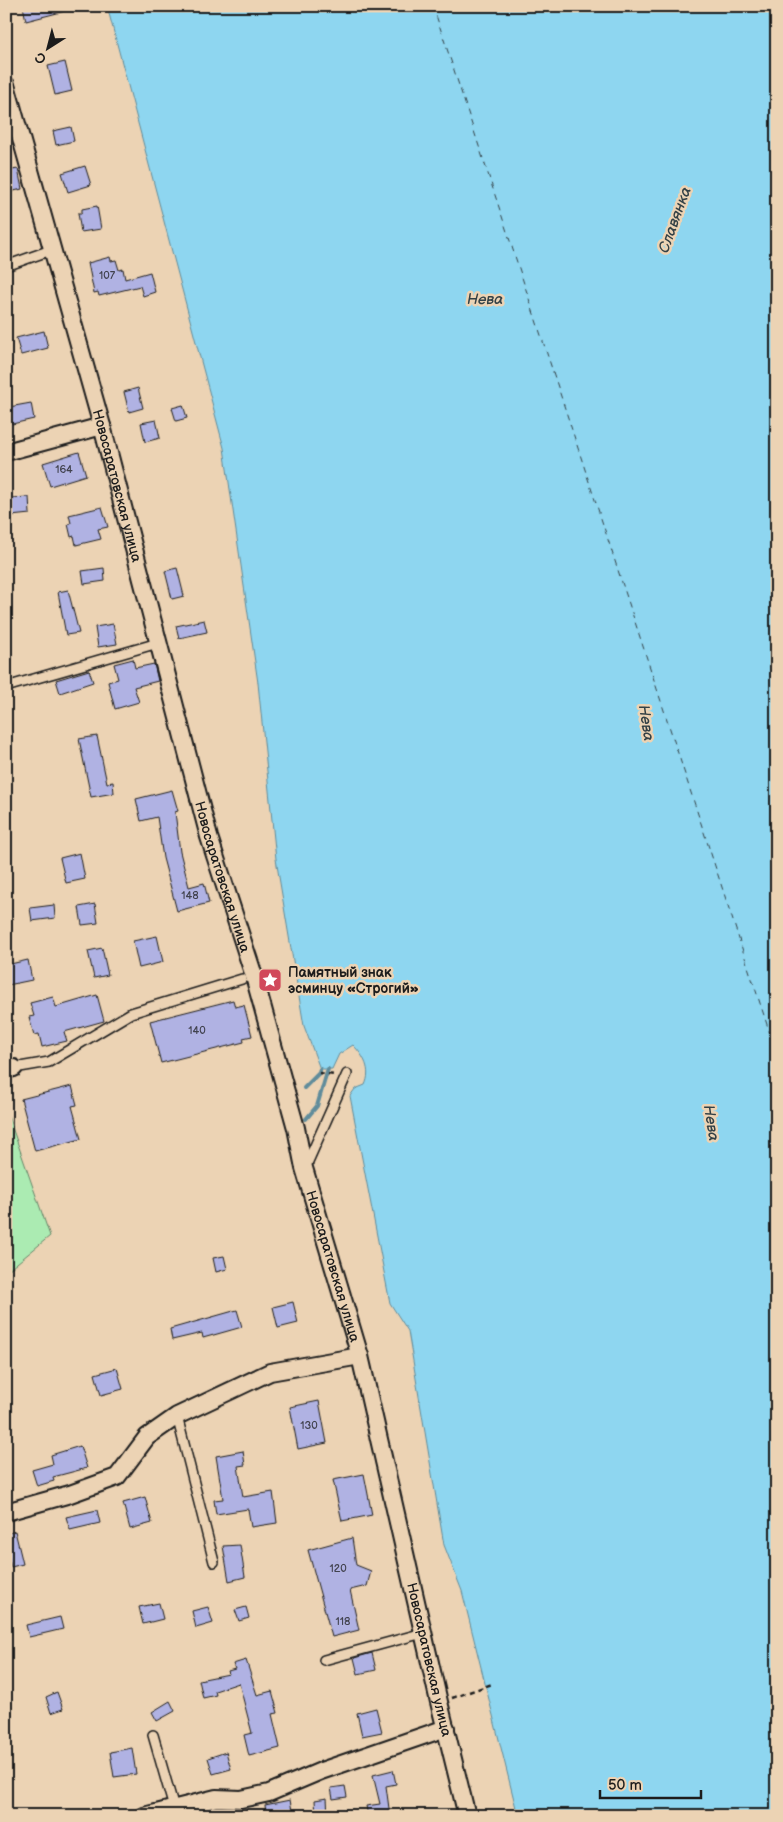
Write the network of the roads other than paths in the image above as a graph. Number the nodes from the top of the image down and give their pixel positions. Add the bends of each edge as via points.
1 (6, 85) edge
2 (51, 250) junction
3 (6, 266) edge
4 (102, 426) junction
5 (6, 452) edge
6 (158, 643) junction
7 (6, 687) edge
8 (242, 979) dead end
9 (10, 1069) edge
10 (347, 1074) dead end
11 (304, 1168) junction
12 (360, 1356) junction
13 (177, 1416) junction
14 (6, 1512) edge
15 (214, 1562) dead end
16 (423, 1632) junction
17 (324, 1660) dead end
18 (446, 1728) junction
19 (153, 1735) dead end
20 (174, 1808) junction
21 (144, 1816) edge
22 (467, 1816) edge

1 - 2 street, Новосаратовская улица
2 - 3 lane
2 - 4 street, Новосаратовская улица
4 - 5 street
4 - 6 street, Новосаратовская улица
6 - 7 lane
6 - 11 street, Новосаратовская улица via 209,837 254,976
8 - 9 lane via 131,1013 49,1062
10 - 11 lane
11 - 12 street, Новосаратовская улица
12 - 13 street via 270,1372
12 - 16 street, Новосаратовская улица
13 - 14 street via 147,1437 117,1477
13 - 15 lane
16 - 17 lane
16 - 18 street, Новосаратовская улица
18 - 20 street via 321,1770 269,1793 241,1799 216,1798
18 - 22 street, Новосаратовская улица
19 - 20 lane
20 - 21 street

